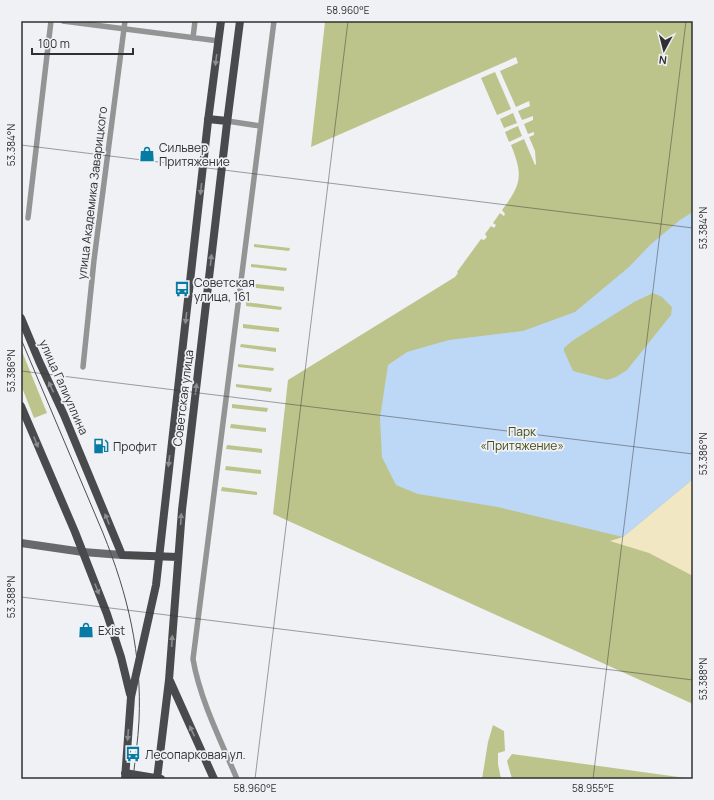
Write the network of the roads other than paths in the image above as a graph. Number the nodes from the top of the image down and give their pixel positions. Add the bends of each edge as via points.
1 (51, 21) edge
2 (63, 21) edge
3 (125, 21) edge
4 (195, 21) edge
5 (221, 21) edge
6 (240, 21) edge
7 (274, 21) edge
8 (124, 29) junction
9 (193, 38) junction
10 (219, 41) junction
11 (208, 119) junction
12 (227, 121) junction
13 (260, 126) junction
14 (28, 218) dead end
15 (21, 318) edge
16 (83, 367) dead end
17 (21, 406) edge
18 (21, 543) edge
19 (83, 552) junction
20 (122, 555) junction
21 (158, 556) junction
22 (178, 557) junction
23 (169, 680) junction
24 (131, 697) junction
25 (125, 776) edge
26 (159, 779) edge
27 (214, 779) edge
28 (237, 779) edge

1 - 14 street
2 - 8 street
3 - 8 street, улица Академика Заварицкого
4 - 9 street
5 - 10 main road, Советская улица
6 - 12 main road, Советская улица
7 - 13 street
8 - 9 street
8 - 16 street, улица Академика Заварицкого
9 - 10 street
10 -> 11 main road, Советская улица
11 - 12 main road
11 -> 21 main road, Советская улица
12 - 13 street
22 -> 12 main road, Советская улица
13 - 28 street via 193,659 202,695
20 -> 15 main road, улица Галиуллина
17 -> 19 main road
18 - 19 main road
19 - 20 main road
19 -> 24 main road, Советская улица via 122,657
20 - 21 main road
21 - 22 main road
21 - 24 main road, Советская улица via 156,585
23 -> 22 main road, Советская улица
23 - 26 main road, Советская улица
27 -> 23 main road
24 -> 25 main road, Советская улица
25 - 26 main road

